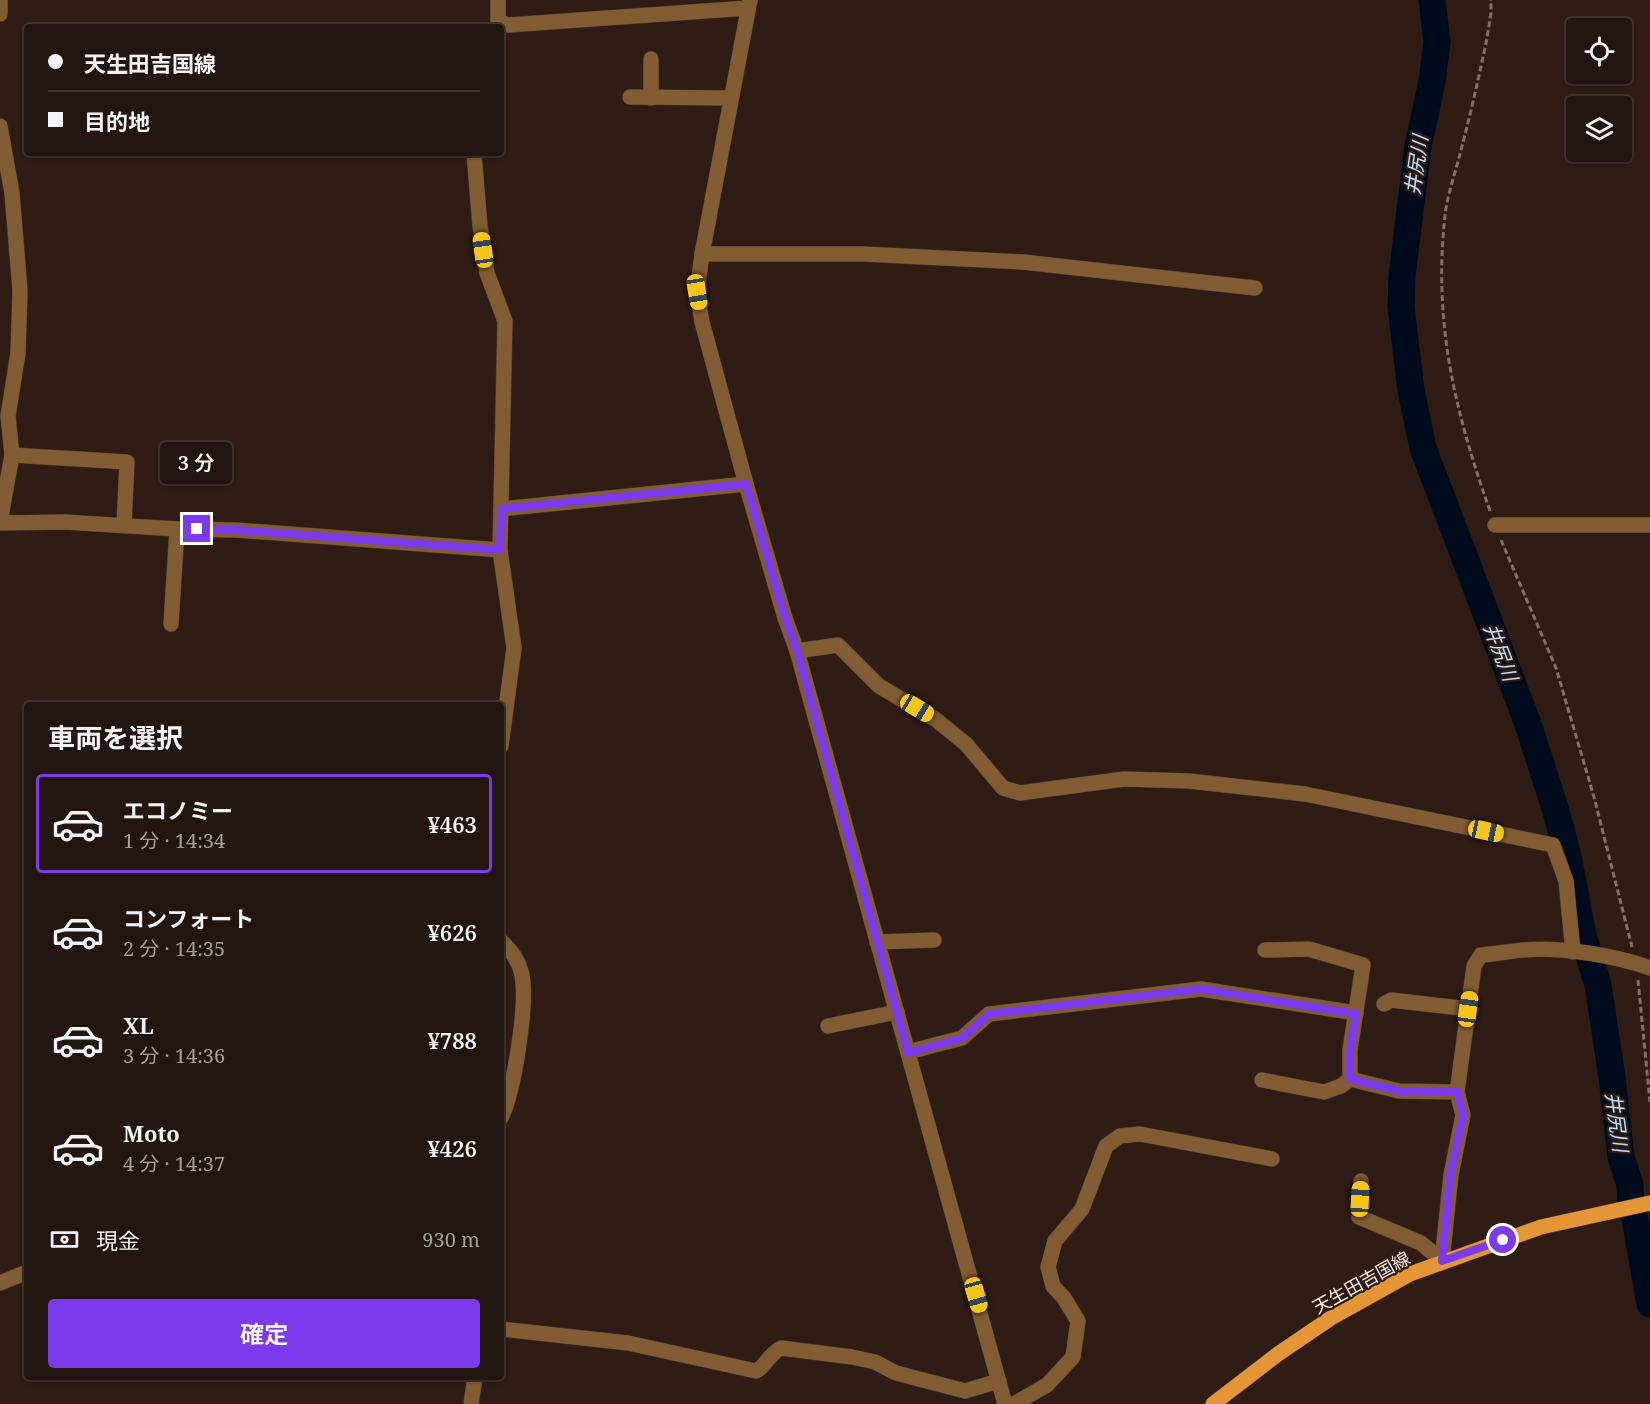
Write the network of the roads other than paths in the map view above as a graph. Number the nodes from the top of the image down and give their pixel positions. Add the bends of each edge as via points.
1 (0, 0) edge
2 (498, 0) edge
3 (749, 4) edge
4 (0, 14) edge
5 (494, 24) edge
6 (504, 25) edge
7 (651, 59) dead end
8 (630, 98) dead end
9 (651, 98) junction
10 (731, 98) junction
11 (0, 126) edge
12 (474, 156) edge
13 (702, 254) junction
14 (1255, 288) dead end
15 (12, 455) junction
16 (746, 484) junction
17 (501, 509) junction
18 (0, 523) edge
19 (124, 525) junction
20 (1494, 525) road end
21 (1650, 525) edge
22 (177, 529) junction
23 (500, 550) junction
24 (171, 624) dead end
25 (797, 651) junction
26 (504, 722) edge
27 (934, 940) dead end
28 (877, 942) junction
29 (504, 945) edge
30 (1265, 950) dead end
31 (1576, 952) junction
32 (1643, 966) edge
33 (1384, 1004) dead end
34 (1468, 1009) junction
35 (897, 1012) junction
36 (1356, 1014) junction
37 (828, 1026) dead end
38 (908, 1053) junction
39 (1350, 1079) junction
40 (1262, 1080) dead end
41 (1457, 1092) junction
42 (504, 1106) edge
43 (1272, 1159) dead end
44 (1361, 1181) dead end
45 (1650, 1203) edge
46 (1442, 1261) junction
47 (24, 1273) edge
48 (0, 1283) edge
49 (504, 1329) edge
50 (475, 1380) edge
51 (999, 1381) junction
52 (471, 1404) edge
53 (1005, 1404) edge
54 (1014, 1404) edge
55 (1213, 1404) edge

1 - 4 street
2 - 5 street
3 - 6 street
3 - 10 street
7 - 9 street
8 - 9 street
9 - 10 street
10 - 13 street
11 - 15 street via 12,193 20,290 18,353 8,416
12 - 17 street via 486,273 505,321
13 - 14 street via 863,254 1023,262
13 - 16 street via 697,292 702,322
15 - 18 street
15 - 19 street via 127,462
16 - 17 street
16 - 25 street
17 - 23 street
18 - 19 street
19 - 22 street
20 - 21 street
22 - 23 street
22 - 24 street
23 - 26 street via 513,648
25 - 28 street
25 - 31 street via 838,645 879,686 935,719 966,744 1004,789 1020,793 1124,779 1189,780 1305,794 1553,845 1566,881
27 - 28 street
28 - 35 street
29 - 42 street via 517,960 524,989 523,1017
30 - 36 street via 1309,949 1363,965
31 - 32 street
31 - 34 street via 1526,950 1481,955 1474,966
33 - 34 street via 1391,1000
34 - 41 street
35 - 37 street
35 - 38 street
36 - 38 street via 1201,989 989,1014 962,1038
36 - 39 street
38 - 51 street
39 - 40 street via 1324,1092
39 - 41 street via 1399,1091
41 - 46 street via 1463,1115 1450,1175
43 - 54 street via 1140,1134 1120,1136 1106,1146 1082,1209 1055,1241 1048,1267 1053,1286 1078,1322 1073,1357 1047,1385
44 - 46 street via 1359,1217 1420,1243
45 - 46 main road, 天生田吉国線 via 1541,1227
46 - 55 main road, 天生田吉国線 via 1410,1274 1331,1318
47 - 48 street
49 - 51 street via 628,1343 756,1371 781,1348 874,1362 896,1373 965,1391
50 - 52 street
51 - 53 street

